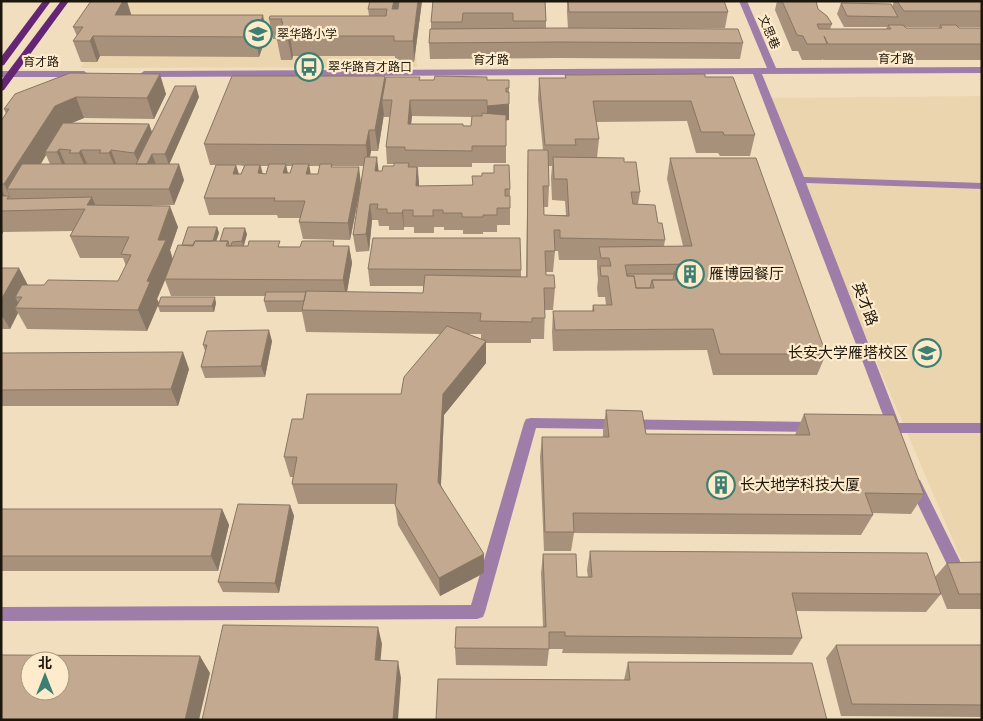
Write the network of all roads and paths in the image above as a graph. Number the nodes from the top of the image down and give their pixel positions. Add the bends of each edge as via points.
1 (47, 1) edge
2 (65, 1) edge
3 (743, 1) edge
4 (1, 63) edge
5 (982, 70) edge
6 (756, 72) junction
7 (773, 72) junction
8 (1, 74) edge
9 (12, 74) junction
10 (92, 74) edge
11 (131, 74) edge
12 (1, 88) edge
13 (800, 180) junction
14 (982, 186) edge
15 (825, 427) edge
16 (865, 427) edge
17 (894, 428) junction
18 (982, 428) edge
19 (901, 445) edge
20 (911, 472) edge
21 (959, 574) edge
22 (1, 614) edge

1 - 4 main road
2 - 9 main road
3 - 7 street, 文思巷
5 - 7 street, 育才路
6 - 7 street, 育才路
6 - 11 street, 育才路
6 - 13 street, 英才路
8 - 9 street, 育才路
9 - 10 street, 育才路
9 - 12 main road
13 - 14 street
13 - 17 street, 英才路
15 - 22 street via 531,423 477,612
16 - 17 street
17 - 18 street
17 - 19 street, 英才路
20 - 21 street

